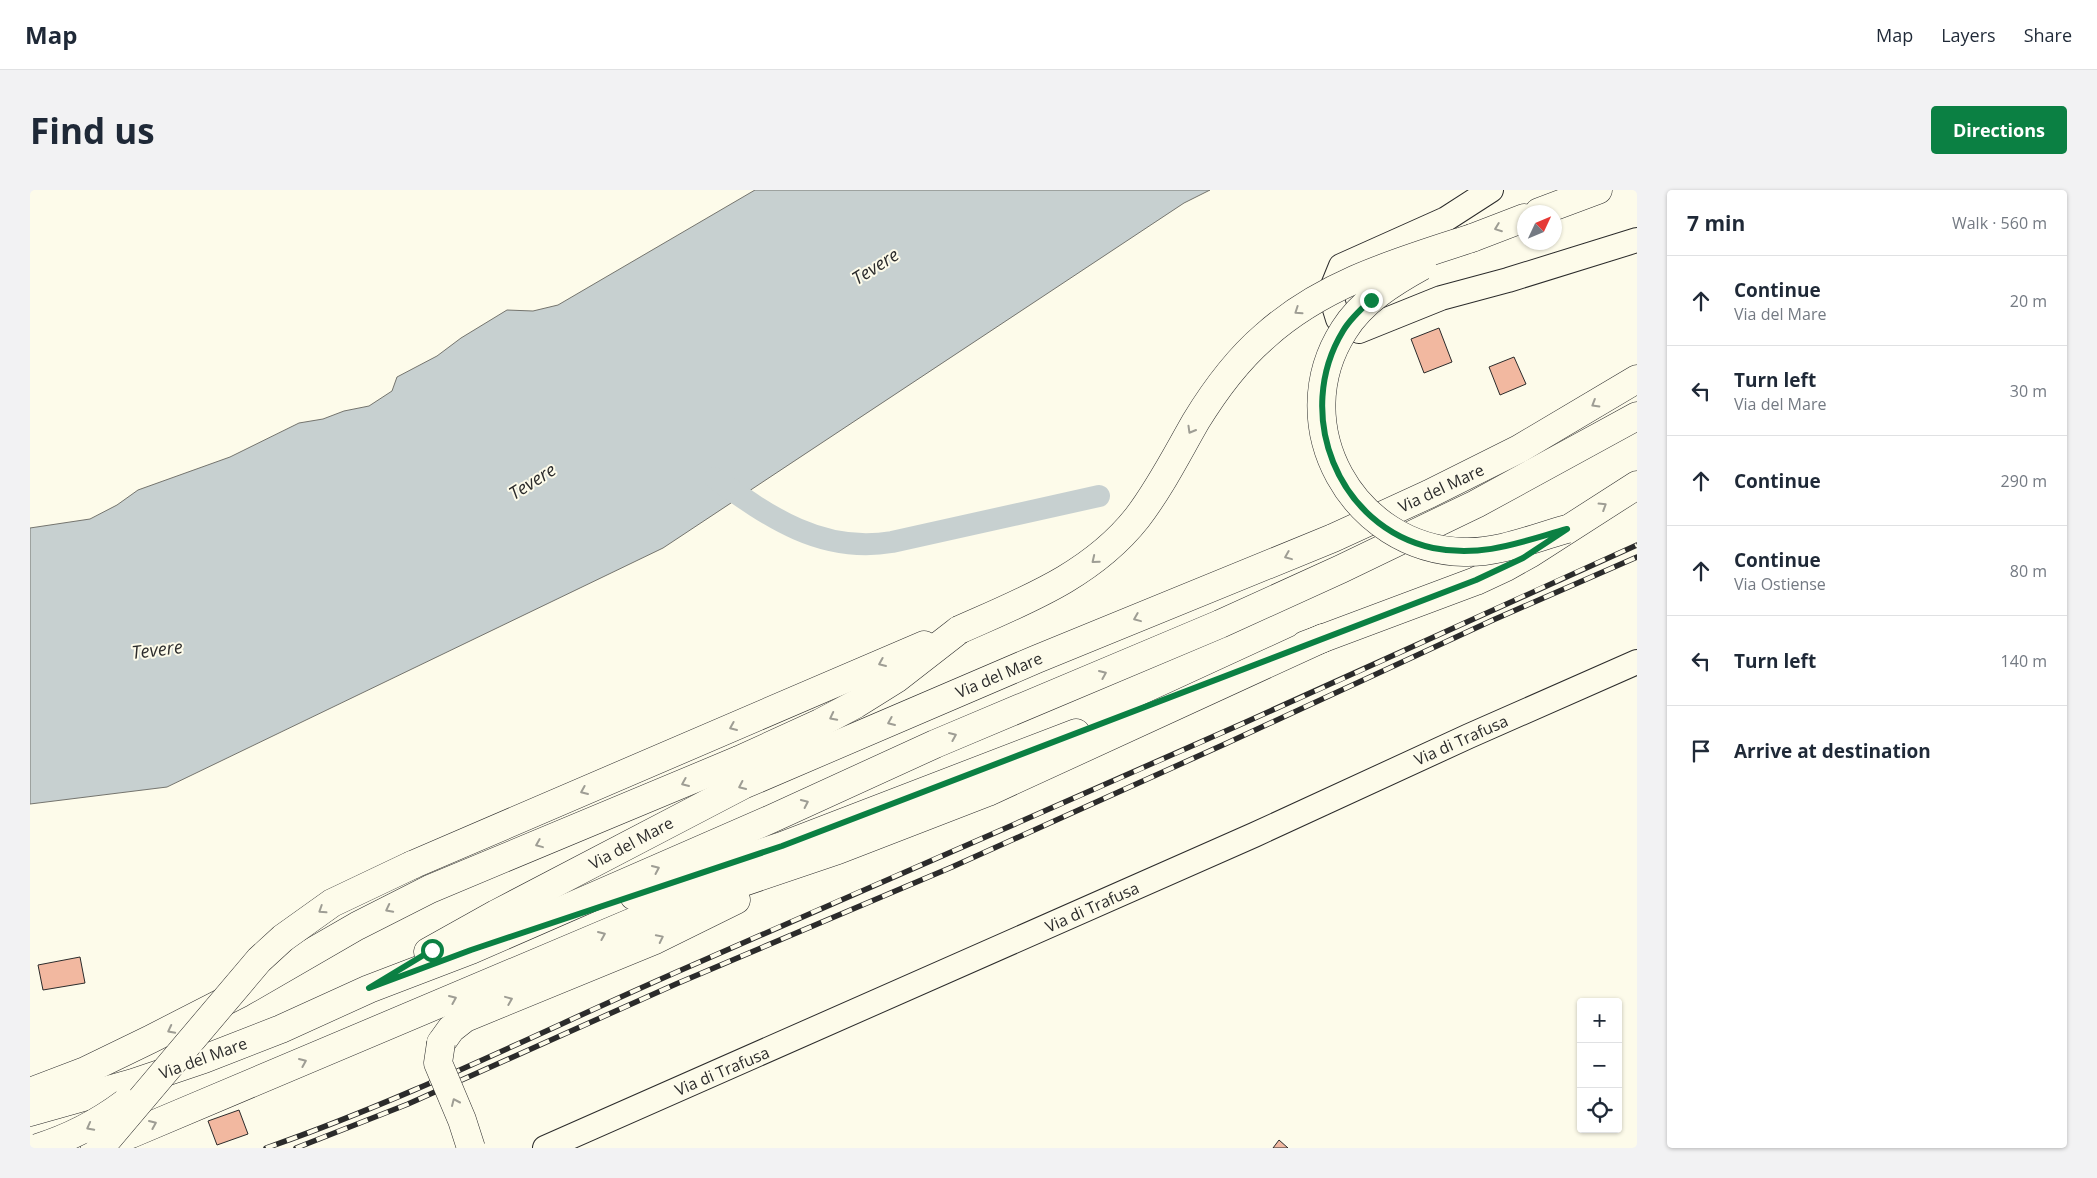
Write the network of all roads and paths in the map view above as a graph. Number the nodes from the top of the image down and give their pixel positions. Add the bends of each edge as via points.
1 (1491, 190) edge
2 (1598, 190) edge
3 (1558, 205) edge
4 (1517, 221) edge
5 (1472, 238) junction
6 (1637, 240) edge
7 (1637, 379) edge
8 (1637, 416) edge
9 (1637, 486) edge
10 (1567, 529) junction
11 (960, 630) junction
12 (1323, 638) junction
13 (1637, 662) edge
14 (838, 850) junction
15 (471, 950) junction
16 (369, 988) junction
17 (170, 1065) junction
18 (30, 1092) edge
19 (30, 1112) edge
20 (37, 1148) edge
21 (91, 1148) edge
22 (100, 1148) edge
23 (471, 1148) edge
24 (545, 1148) edge

1 - 6 street via 1446,218 1342,266 1330,293 1338,319 1359,331 1441,298
2 - 3 main road
4 -> 5 main road
5 - 10 main road, bridge via 1388,287 1362,308 1344,329 1332,353 1323,386 1323,422 1329,455 1348,491 1366,511 1386,528 1420,544 1463,552 1483,551
5 -> 11 main road, bridge via 1366,273 1322,296 1278,325 1223,381 1156,492 1116,541 1058,585
7 -> 16 main road, Via del Mare via 1519,449 1333,538 1037,659 743,785 496,914
15 -> 8 main road, Via del Mare via 935,744 1220,624 1332,573 1469,508
10 -> 9 main road
10 - 12 main road, bridge via 1498,571
11 -> 17 main road, bridge via 546,807 332,903 283,938 259,960
11 -> 18 main road via 896,678 844,711 747,757 430,889 152,1040
12 - 14 main road via 988,792
12 - 15 main road via 782,846
13 - 24 street, Via di Trafusa
21 -> 14 main road via 661,910
23 -> 14 main road, bridge via 438,1063 441,1043 451,1029 465,1018 655,940
15 - 16 main road, Via del Mare
16 - 19 main road, Via del Mare via 281,1029 204,1059
17 -> 20 main road, bridge via 103,1119 76,1134
17 - 22 main road, bridge

